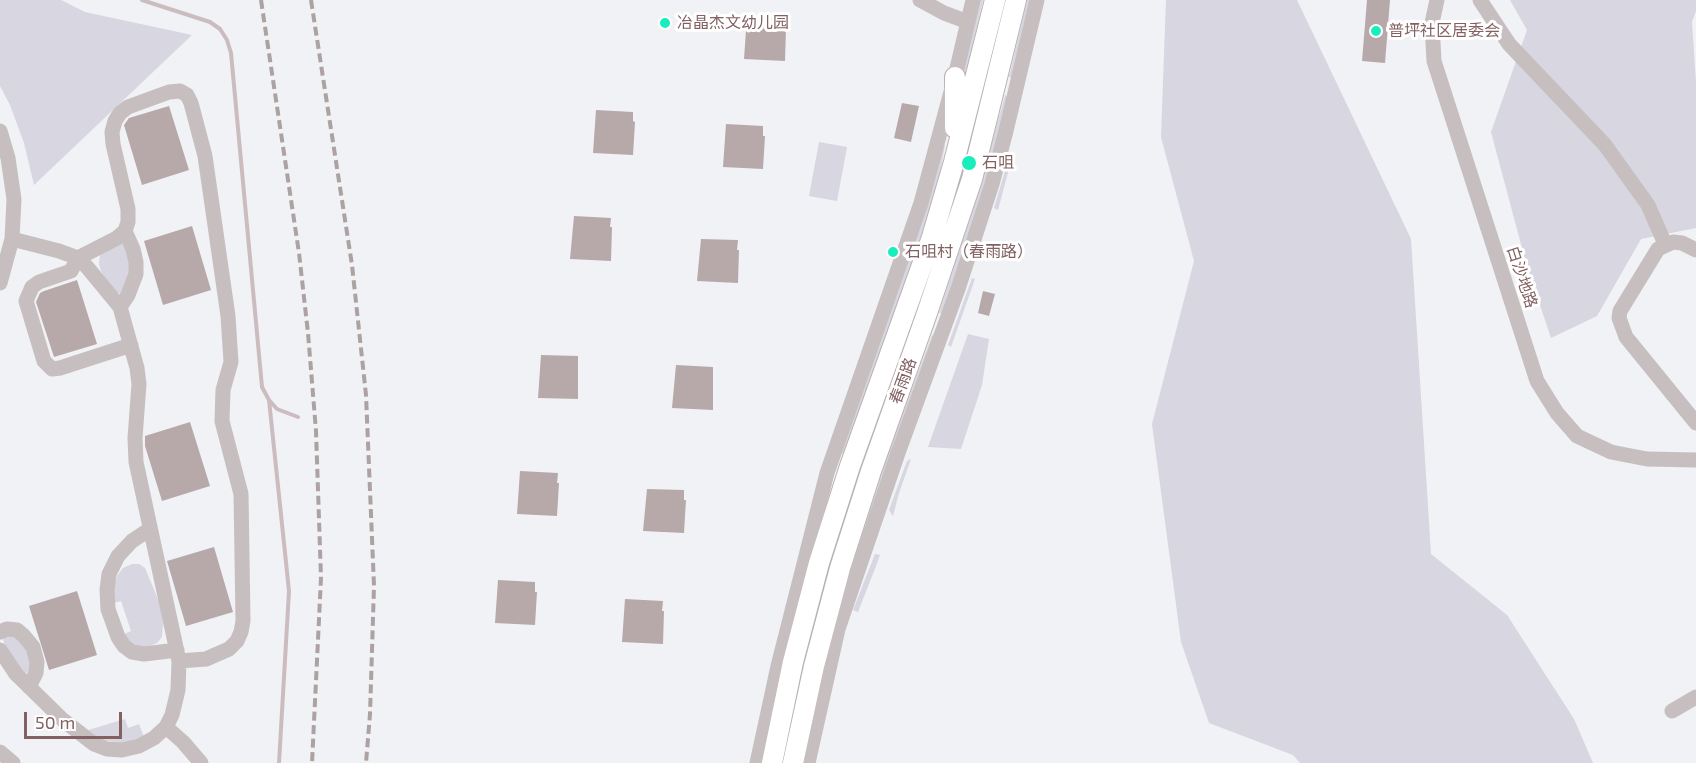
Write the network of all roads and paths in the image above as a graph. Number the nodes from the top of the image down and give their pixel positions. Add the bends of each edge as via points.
1 (920, 0) edge
2 (973, 0) edge
3 (995, 0) edge
4 (1016, 0) edge
5 (1037, 0) edge
6 (1437, 0) edge
7 (1480, 0) edge
8 (968, 22) junction
9 (956, 77) junction
10 (0, 131) edge
11 (954, 162) junction
12 (125, 231) junction
13 (12, 239) junction
14 (1665, 244) junction
15 (1696, 250) edge
16 (78, 258) junction
17 (0, 283) edge
18 (120, 307) junction
19 (131, 345) junction
20 (1696, 423) edge
21 (1696, 460) edge
22 (150, 529) junction
23 (0, 632) edge
24 (0, 650) edge
25 (178, 656) junction
26 (29, 687) junction
27 (1696, 697) edge
28 (1672, 711) dead end
29 (166, 727) junction
30 (0, 752) edge
31 (123, 757) edge
32 (13, 763) edge
33 (201, 763) edge
34 (757, 763) edge
35 (772, 763) edge
36 (793, 763) edge
37 (808, 763) edge

1 - 8 street
2 - 8 street
3 - 11 main road, 春雨路
4 - 36 main road, 春雨路 via 972,179 840,568
5 - 37 street via 1006,131 975,237 838,629
6 - 21 street, 白沙地路 via 1432,23 1434,61 1537,381 1577,436 1611,452 1647,459
7 - 14 street via 1509,44 1605,145 1648,205
8 - 9 street
9 - 11 main road
9 - 34 street via 912,231 827,473
10 - 13 street via 12,179
11 - 35 main road, 春雨路 via 932,237 819,563
12 - 16 street
12 - 18 street via 133,249 136,274
12 - 25 street via 128,209 113,144 115,121 128,107 180,91 191,103 205,156 228,316 231,362 223,390 222,421 241,494 243,621 237,641 229,649 206,659
13 - 16 street
13 - 17 street
14 - 15 street via 1682,243
14 - 20 street via 1658,249 1620,311 1620,324 1626,337
16 - 18 street
16 - 19 street via 71,271 39,282 28,295 27,308 47,367 60,368
18 - 19 street
19 - 22 street via 139,384 136,462
22 - 25 street
22 - 25 street via 118,556 109,574 108,609 118,637 132,652
23 - 26 street via 17,630 33,647 36,673
24 - 26 street
25 - 29 street via 176,704
26 - 31 street via 94,744
27 - 28 street
29 - 31 street
29 - 33 street
30 - 32 street

